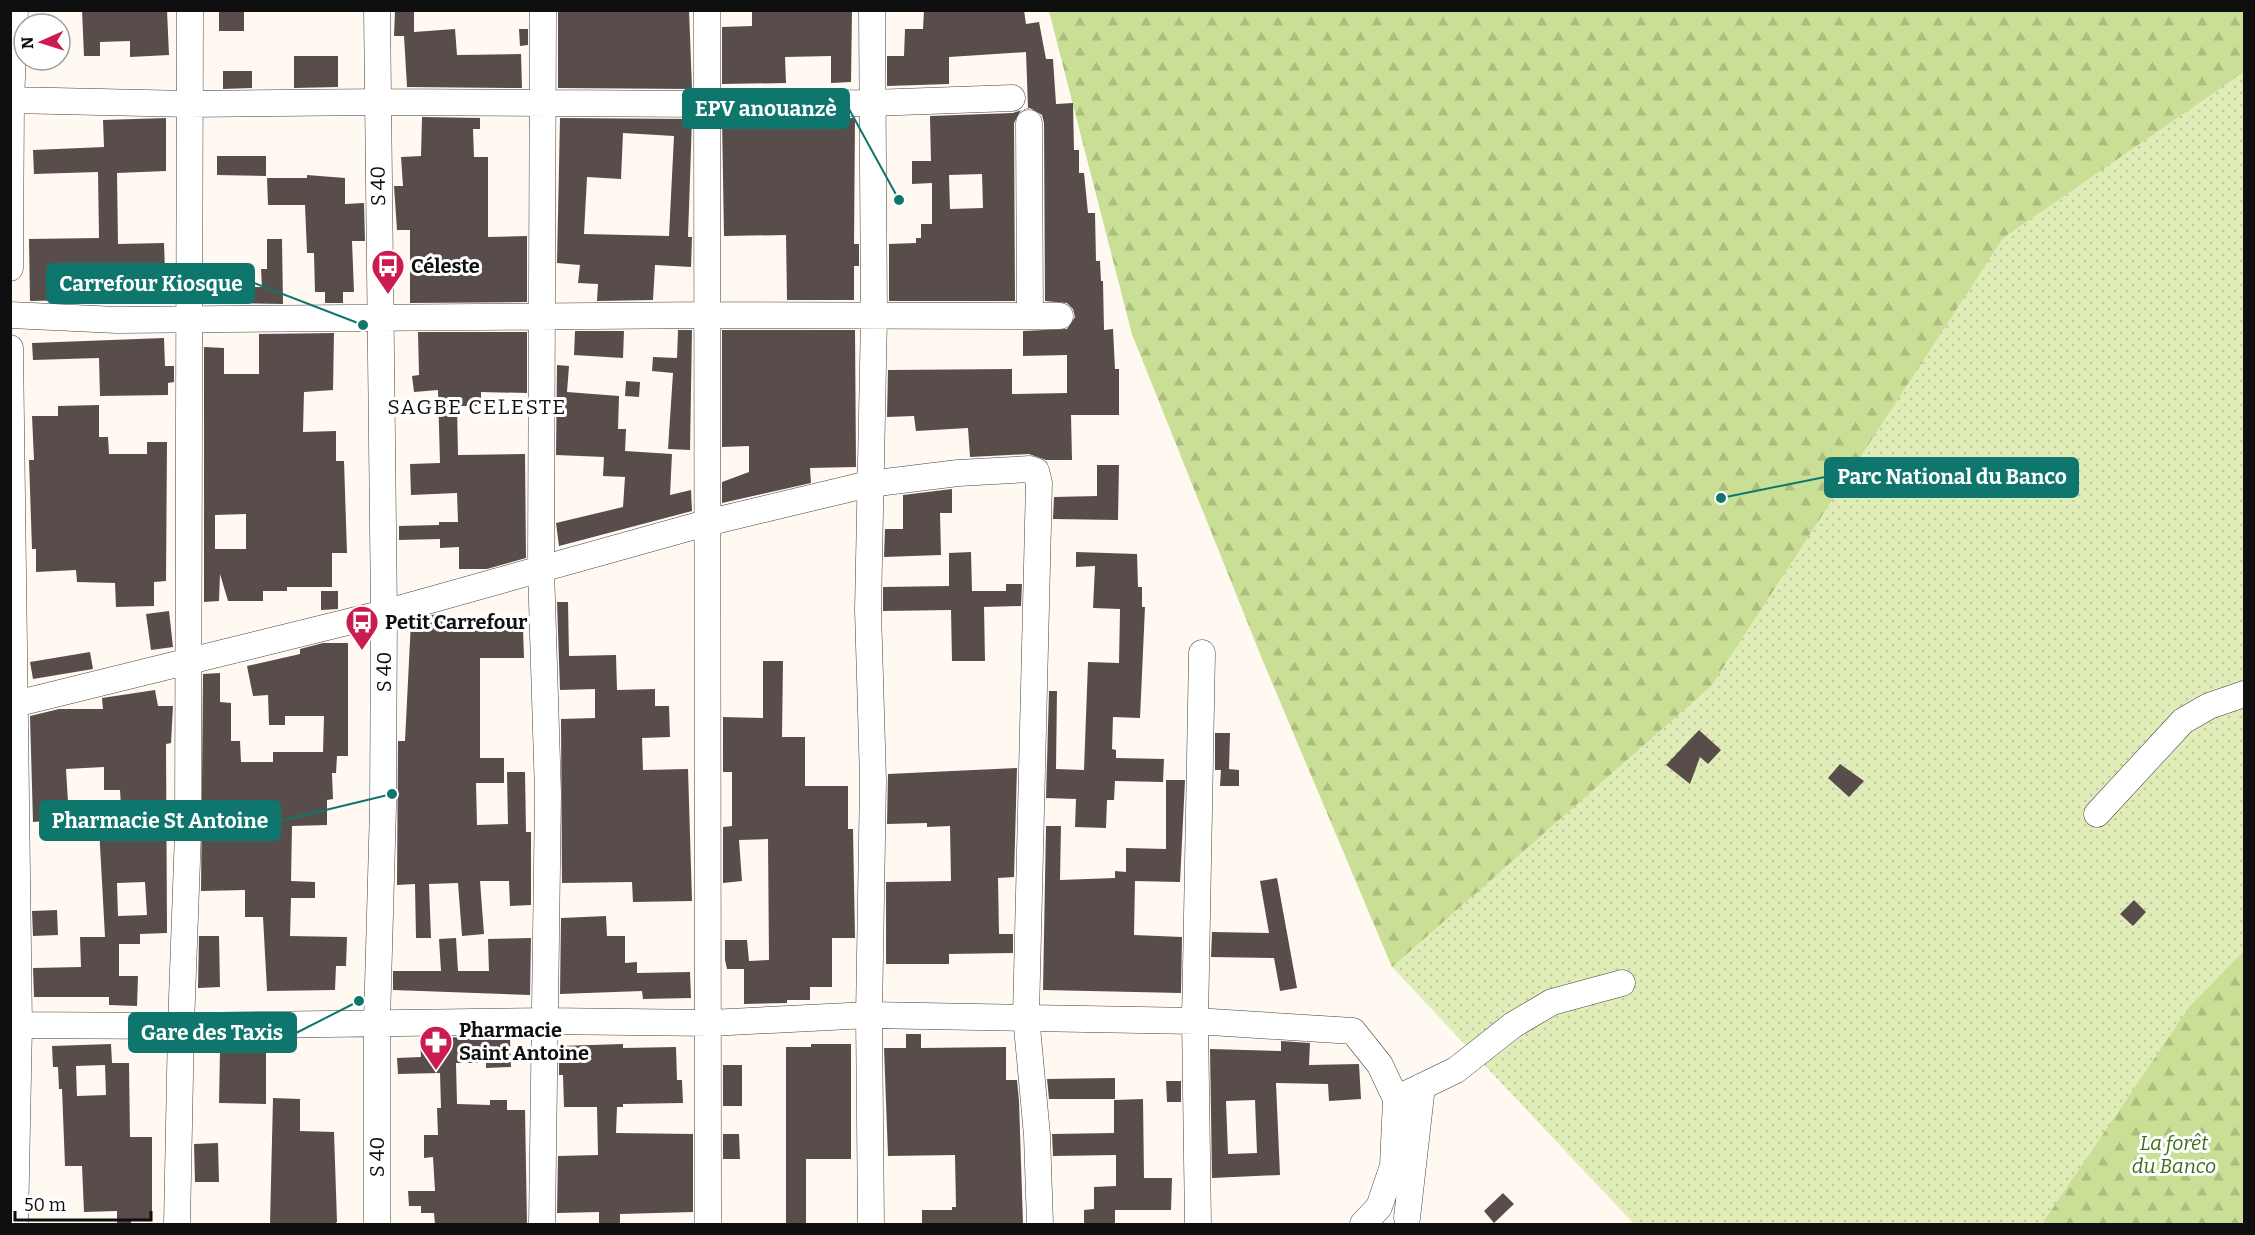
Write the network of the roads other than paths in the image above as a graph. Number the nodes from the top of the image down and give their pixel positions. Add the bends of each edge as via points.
1 (15, 10) edge
2 (190, 10) edge
3 (377, 10) edge
4 (543, 10) edge
5 (707, 10) edge
6 (872, 10) edge
7 (1012, 98) dead end
8 (11, 100) edge
9 (377, 102) junction
10 (543, 102) junction
11 (871, 103) junction
12 (190, 104) junction
13 (706, 104) junction
14 (1029, 123) dead end
15 (10, 268) edge
16 (10, 315) edge
17 (706, 315) junction
18 (1030, 316) junction
19 (1060, 316) dead end
20 (543, 317) junction
21 (874, 317) junction
22 (381, 318) junction
23 (190, 320) junction
24 (10, 348) edge
25 (869, 484) junction
26 (706, 523) junction
27 (12, 535) edge
28 (541, 569) junction
29 (384, 613) junction
30 (1202, 653) dead end
31 (187, 660) junction
32 (2244, 694) edge
33 (15, 704) junction
34 (2097, 814) dead end
35 (1622, 983) dead end
36 (869, 1015) junction
37 (1026, 1016) junction
38 (377, 1021) junction
39 (546, 1021) junction
40 (1196, 1021) junction
41 (710, 1023) junction
42 (15, 1025) edge
43 (180, 1026) junction
44 (1422, 1086) junction
45 (1396, 1099) junction
46 (1371, 1216) edge
47 (1409, 1221) edge
48 (15, 1224) edge
49 (177, 1224) edge
50 (377, 1224) edge
51 (542, 1224) edge
52 (708, 1224) edge
53 (871, 1224) edge
54 (1040, 1224) edge
55 (1198, 1224) edge

1 - 8 street
2 - 12 street
3 - 9 street, S 40
4 - 10 street
5 - 13 street
6 - 11 street
7 - 11 street
8 - 12 street
8 - 15 street
9 - 10 street
9 - 12 street
9 - 22 street, S 40
10 - 13 street
10 - 20 street
11 - 13 street
11 - 21 street
12 - 23 street
13 - 17 street
14 - 18 street
16 - 23 street
17 - 20 street
17 - 21 street
17 - 26 street
18 - 19 street
18 - 21 street
20 - 22 street
20 - 28 street
21 - 25 street
22 - 23 street
22 - 29 street, S 40
23 - 31 street
24 - 27 street
25 - 26 street
25 - 36 street via 873,780
25 - 37 street via 958,472 1030,469 1039,476
26 - 28 street
26 - 41 street
27 - 33 street
28 - 29 street
28 - 39 street via 548,794
29 - 31 street
29 - 38 street, S 40
30 - 40 street
31 - 33 street
31 - 43 street via 188,833
32 - 34 street via 2182,721
33 - 42 street
35 - 44 street via 1552,1002 1513,1025 1456,1070
36 - 37 street
36 - 41 street
36 - 53 street
37 - 40 street
37 - 54 street
38 - 39 street
38 - 43 street
38 - 50 street, S 40
39 - 41 street
39 - 51 street
40 - 45 street via 1353,1031 1380,1065
40 - 55 street
41 - 52 street
42 - 43 street
42 - 48 street
43 - 49 street
44 - 45 street
44 - 47 street
45 - 46 street via 1393,1166
46 - 47 street

